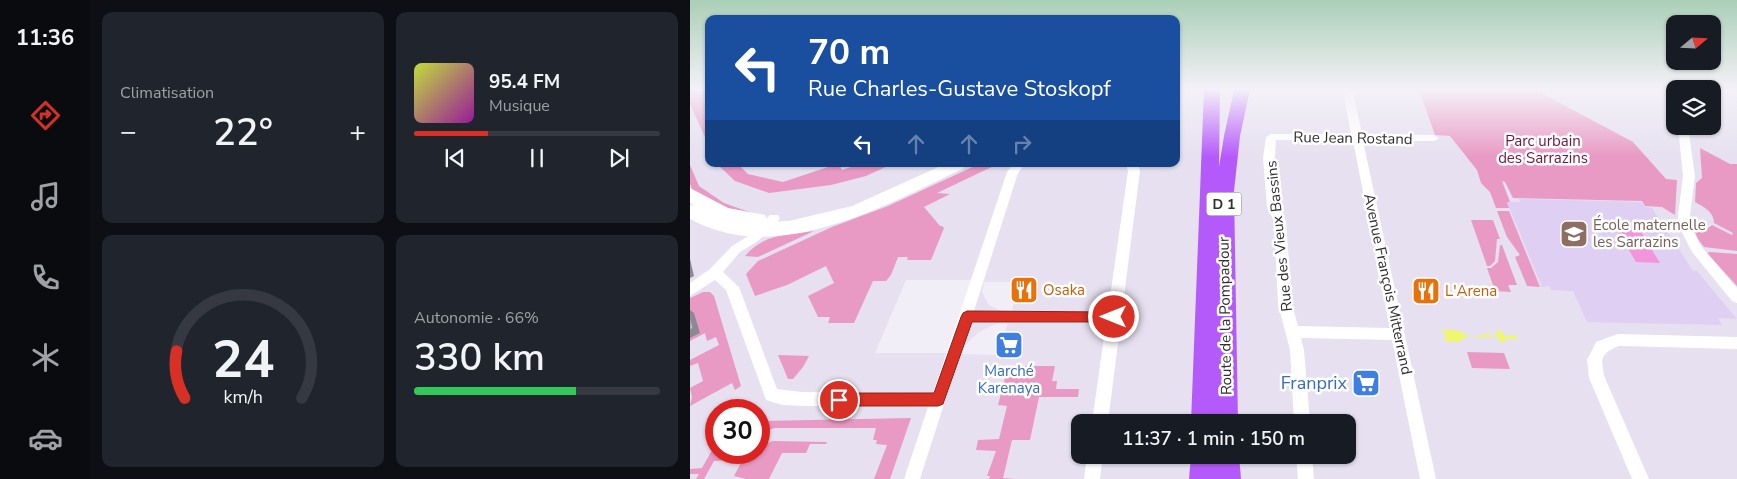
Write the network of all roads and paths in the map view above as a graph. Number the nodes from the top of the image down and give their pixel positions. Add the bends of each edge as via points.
1 (1211, 112) edge
2 (1222, 112) edge
3 (1237, 112) edge
4 (1352, 112) edge
5 (1683, 135) edge
6 (1271, 137) joint
7 (1434, 138) dead end
8 (1358, 139) junction
9 (951, 167) edge
10 (1017, 167) edge
11 (1133, 167) edge
12 (690, 194) edge
13 (690, 212) edge
14 (758, 224) junction
15 (1224, 246) junction
16 (736, 248) junction
17 (715, 273) junction
18 (690, 290) edge
19 (1737, 297) edge
20 (967, 317) junction
21 (1114, 317) junction
22 (1293, 332) junction
23 (1398, 334) junction
24 (1737, 343) edge
25 (938, 400) junction
26 (1101, 414) edge
27 (1204, 414) edge
28 (1226, 414) edge
29 (1301, 414) edge
30 (1094, 464) edge
31 (1204, 464) edge
32 (1226, 464) edge
33 (1305, 464) edge
34 (912, 479) edge
35 (1092, 479) edge
36 (1203, 479) edge
37 (1226, 479) edge
38 (1306, 479) edge
39 (1428, 479) edge
40 (1641, 479) edge

1 - 27 main road, Route de la Pompadour / D 1
2 - 15 main road via 1216,235
3 - 15 main road, Route de la Pompadour / D 1 via 1224,192
4 - 8 street, Avenue François Mitterrand
5 - 19 street via 1689,176 1683,222 1696,249
6 - 8 street, Rue Jean Rostand
6 - 22 street, Rue des Vieux Bassins via 1269,158 1273,208 1280,221 1286,314
7 - 8 street, Rue Jean Rostand
8 - 23 street, Avenue François Mitterrand
9 - 14 main road via 857,211 826,220
10 - 20 street
11 - 21 street
12 - 14 main road via 701,204
13 - 14 main road via 714,224
14 - 16 street via 754,238
14 - 16 street via 739,235
15 - 28 main road, Route de la Pompadour / D 1
16 - 17 street
17 - 18 street
17 - 25 street via 732,287 771,395 796,399
20 - 21 street
20 - 25 street
21 - 26 street
22 - 23 street
22 - 29 street, Rue des Vieux Bassins
23 - 39 street, Avenue François Mitterrand
24 - 40 street via 1618,340 1600,347 1594,360 1597,378
25 - 34 street
30 - 35 street
31 - 36 main road
32 - 37 main road
33 - 38 street

